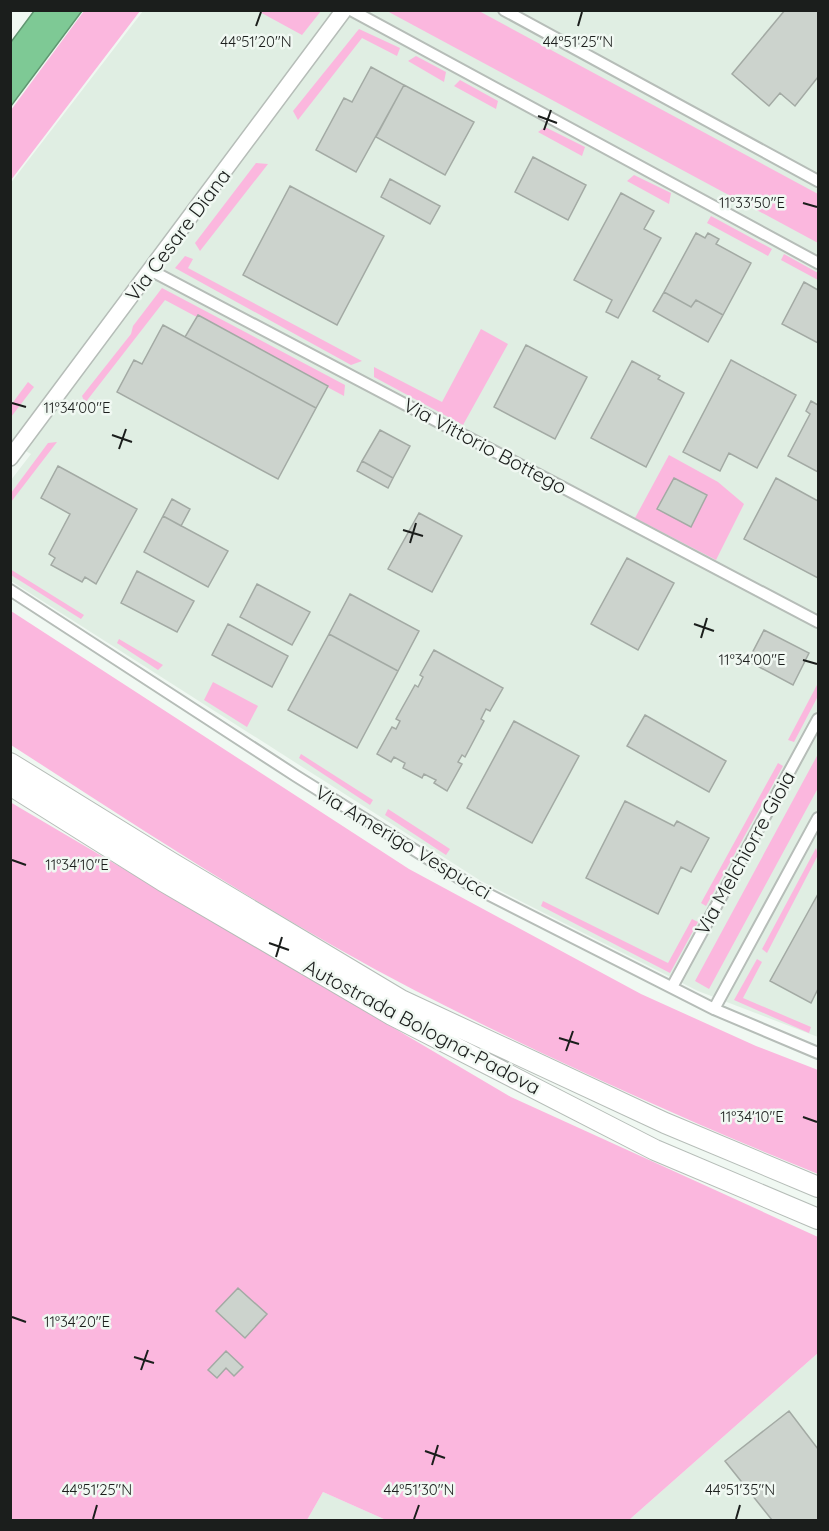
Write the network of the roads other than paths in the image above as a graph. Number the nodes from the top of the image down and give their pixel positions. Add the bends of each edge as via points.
1 (344, 10) edge
2 (351, 10) edge
3 (504, 10) edge
4 (819, 181) edge
5 (819, 263) edge
6 (152, 271) junction
7 (10, 458) edge
8 (10, 591) edge
9 (819, 622) edge
10 (819, 719) edge
11 (10, 763) edge
12 (10, 785) edge
13 (819, 818) edge
14 (672, 987) junction
15 (714, 1009) junction
16 (819, 1053) edge
17 (819, 1187) edge
18 (819, 1219) edge

1 - 6 main road, Via Cesare Diana
2 - 5 street
3 - 4 street
6 - 7 main road, Via Cesare Diana
6 - 9 street, Via Vittorio Bottego
8 - 14 street, Via Amerigo Vespucci via 472,886
10 - 14 street, Via Melchiorre Gioia
11 - 17 highway, Autostrada Bologna-Padova via 401,1000 665,1123
12 - 18 highway, Autostrada Bologna-Padova via 163,881 392,1015 655,1150
13 - 15 street
14 - 15 street, Via Amerigo Vespucci
15 - 16 street, Via Amerigo Vespucci

